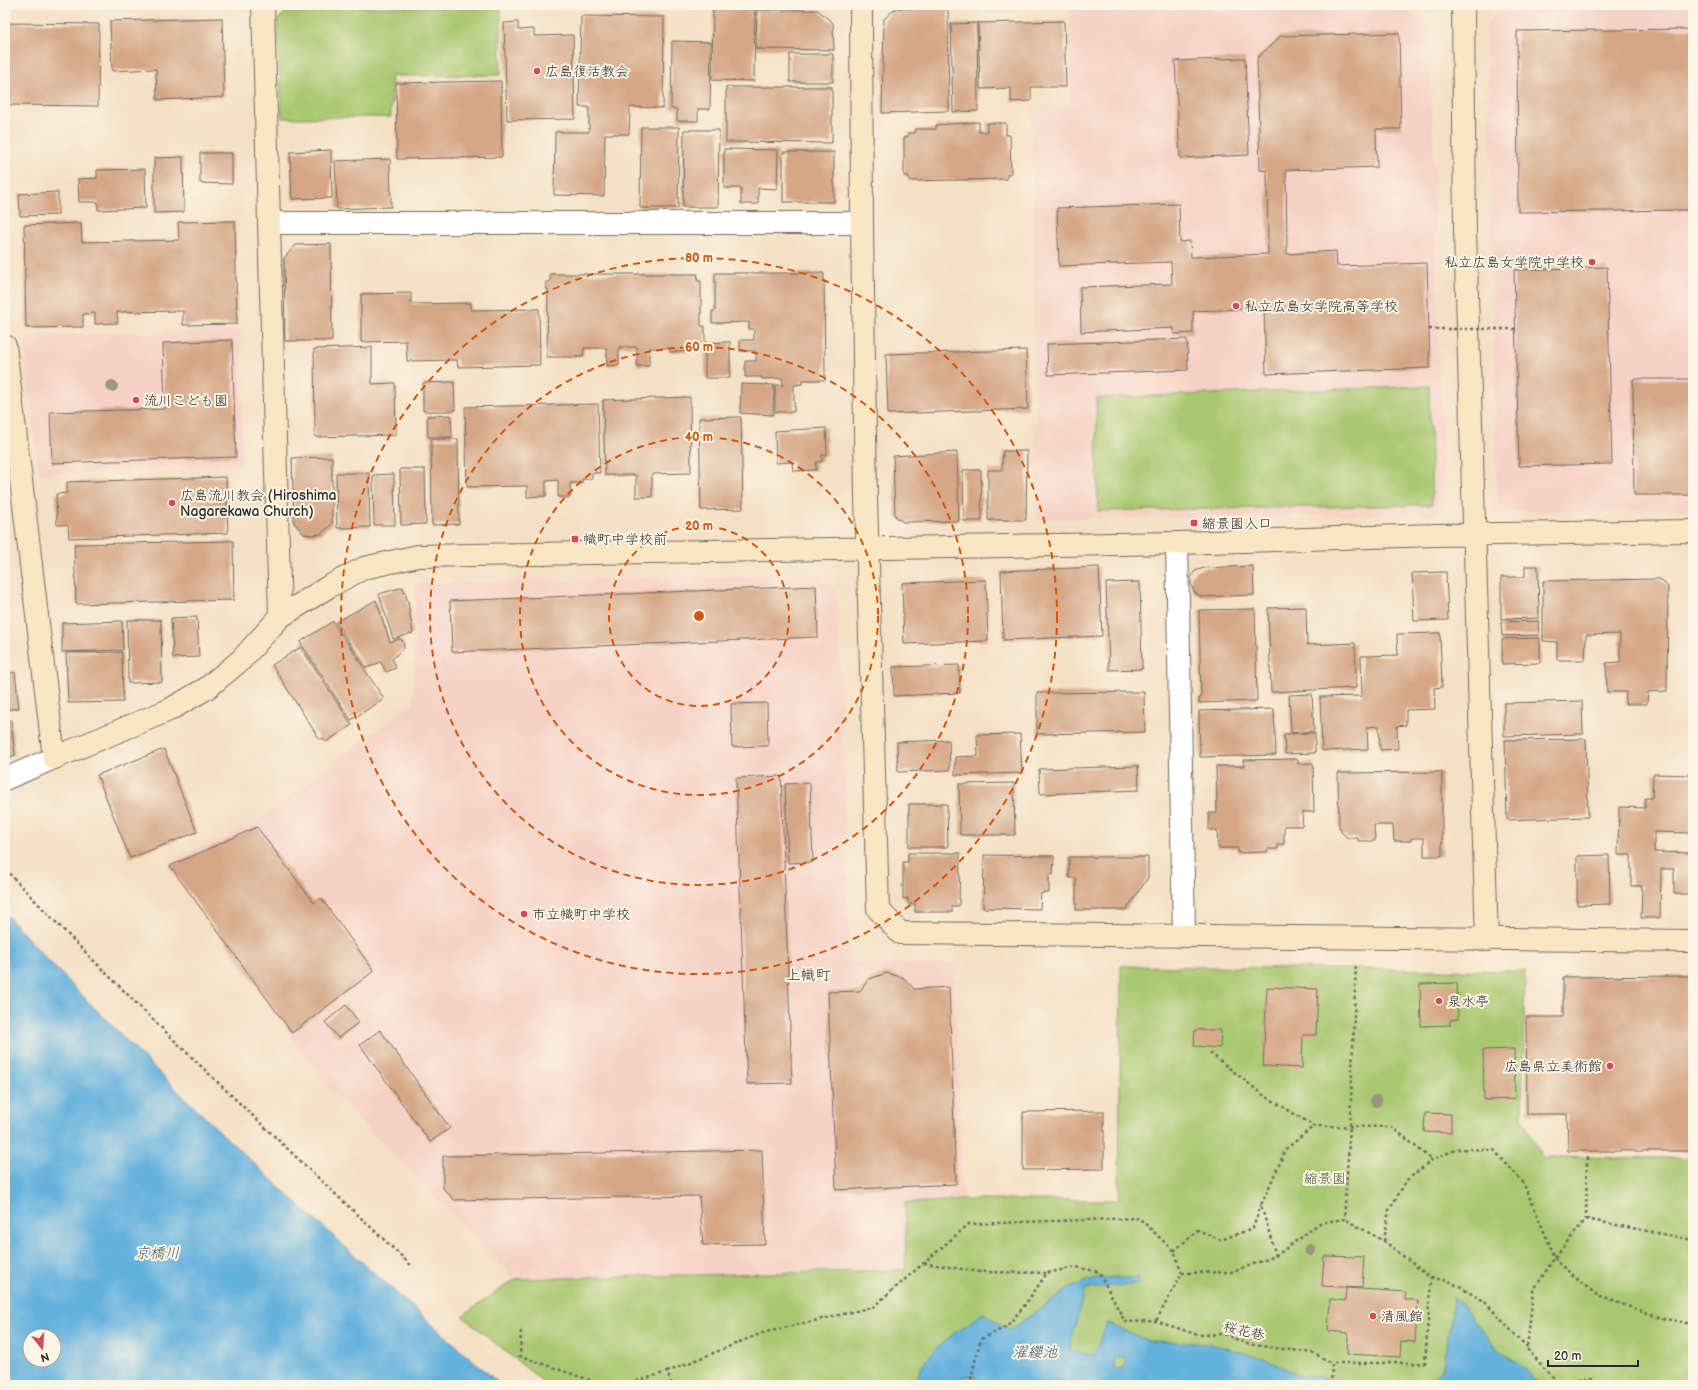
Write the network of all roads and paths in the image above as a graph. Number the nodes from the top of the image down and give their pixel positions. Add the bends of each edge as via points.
1 (263, 5) edge
2 (861, 5) edge
3 (1463, 5) edge
4 (270, 223) junction
5 (862, 223) junction
6 (1429, 329) dead end
7 (1516, 329) dead end
8 (5, 346) edge
9 (1693, 531) edge
10 (1476, 534) junction
11 (1177, 543) junction
12 (867, 547) junction
13 (280, 617) junction
14 (54, 758) junction
15 (5, 779) edge
16 (5, 869) edge
17 (1184, 936) junction
18 (1487, 940) junction
19 (1693, 941) edge
20 (1356, 962) dead end
21 (1210, 1053) dead end
22 (1314, 1126) junction
23 (1350, 1126) junction
24 (1587, 1157) dead end
25 (1432, 1160) junction
26 (1261, 1205) junction
27 (1344, 1219) junction
28 (1586, 1219) junction
29 (1693, 1240) edge
30 (1384, 1241) junction
31 (1174, 1251) junction
32 (1276, 1256) junction
33 (1555, 1257) junction
34 (924, 1263) junction
35 (413, 1267) dead end
36 (1047, 1272) junction
37 (1182, 1273) junction
38 (1431, 1278) junction
39 (1156, 1321) junction
40 (1693, 1324) edge
41 (521, 1330) dead end
42 (1527, 1349) junction
43 (1332, 1364) junction
44 (667, 1372) junction
45 (604, 1385) edge
46 (625, 1385) edge
47 (672, 1385) edge
48 (968, 1385) edge
49 (1331, 1385) edge
50 (1599, 1385) edge

1 - 4 street
2 - 5 street
3 - 10 street via 1465,231
4 - 5 street
4 - 13 street
5 - 12 street
6 - 7 path, bridge
8 - 14 street
9 - 10 street
10 - 11 street
10 - 18 street
11 - 12 street
11 - 17 street
12 - 13 street via 418,556 364,568 328,586
12 - 17 street via 878,909 900,933
13 - 14 street via 241,660 207,688 169,710
14 - 15 street
16 - 35 path via 212,1078
17 - 18 street
18 - 19 street
20 - 23 path
21 - 22 path via 1262,1094
22 - 23 path
22 - 26 path via 1286,1149
23 - 25 path via 1392,1127
23 - 27 path
24 - 28 path
25 - 30 path via 1407,1180 1389,1210
25 - 33 path via 1458,1149 1494,1150 1523,1182
26 - 31 path via 1253,1228 1222,1240 1198,1230
26 - 32 path
27 - 30 path
27 - 32 path via 1320,1223
28 - 29 path
28 - 33 path
30 - 38 path
31 - 34 path via 1139,1218 969,1224
31 - 37 path
32 - 37 path via 1231,1272
33 - 40 path via 1557,1262 1598,1296 1666,1319
33 - 42 path via 1533,1291
34 - 36 path via 980,1272
34 - 44 path via 874,1307 762,1333
36 - 39 path, 桜花巷 via 1076,1267 1099,1272 1125,1322
36 - 48 path via 1022,1309 1006,1327 981,1339
37 - 39 path
38 - 42 path via 1447,1280 1484,1301
38 - 43 path via 1425,1363
39 - 43 path, 桜花巷 via 1198,1335 1224,1334 1247,1344 1313,1353
41 - 45 path via 520,1356
42 - 50 path via 1558,1383 1593,1378
43 - 49 path
44 - 46 path
44 - 47 path

